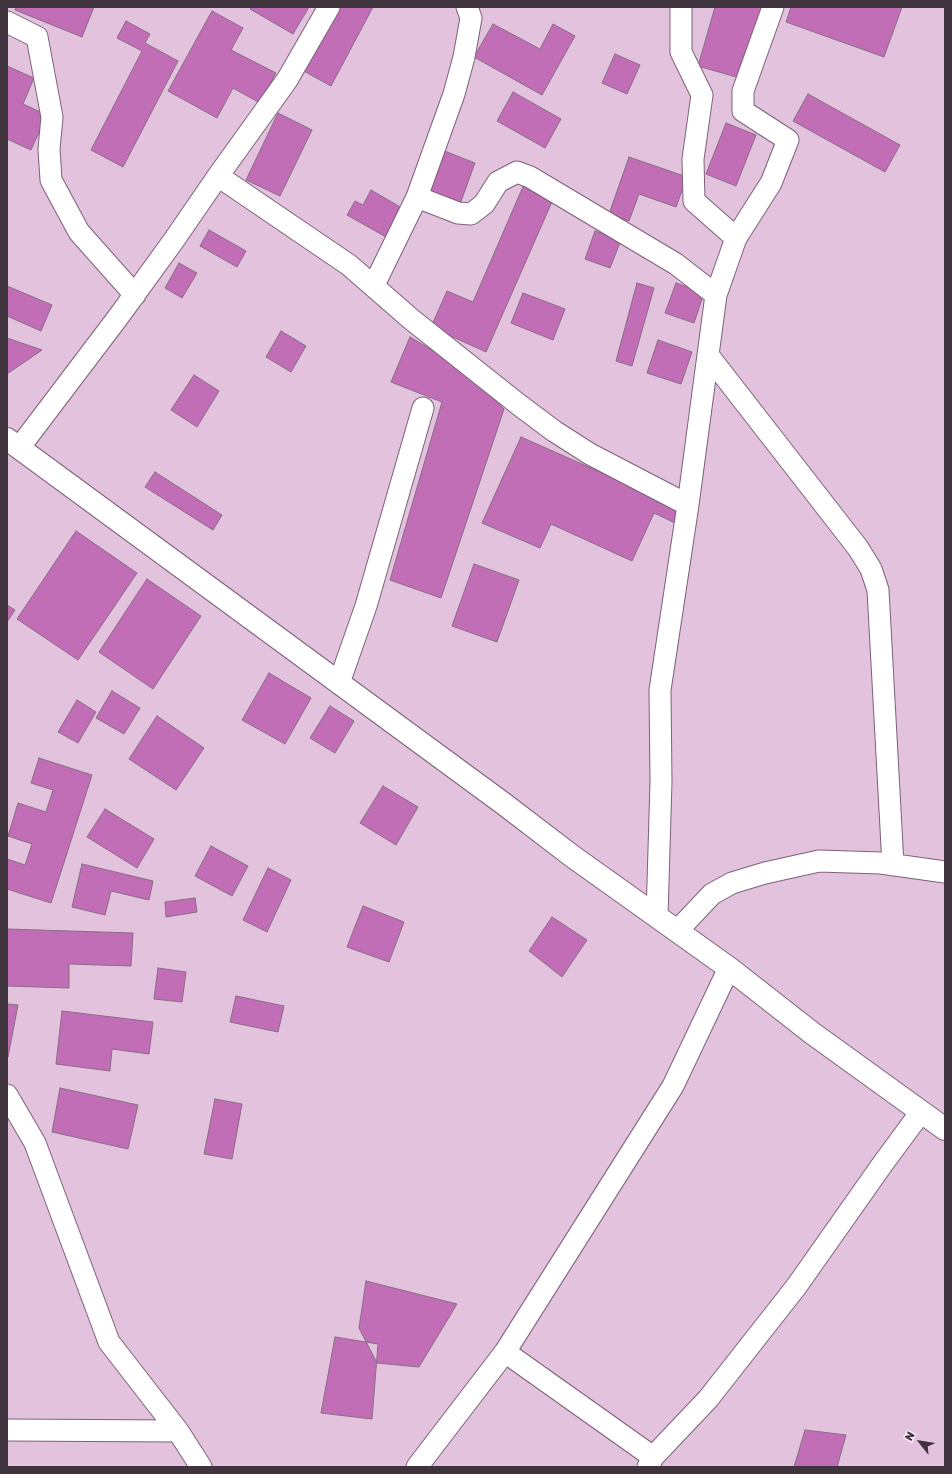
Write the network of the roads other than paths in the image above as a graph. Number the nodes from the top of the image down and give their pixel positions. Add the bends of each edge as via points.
1 (329, 7) edge
2 (467, 7) edge
3 (681, 7) edge
4 (772, 7) edge
5 (7, 22) edge
6 (218, 176) junction
7 (416, 196) junction
8 (736, 238) junction
9 (374, 286) junction
10 (135, 295) junction
11 (716, 295) junction
12 (708, 355) junction
13 (423, 408) dead end
14 (13, 443) edge
15 (688, 505) junction
16 (339, 683) junction
17 (893, 865) junction
18 (945, 872) edge
19 (657, 916) junction
20 (677, 931) junction
21 (729, 968) junction
22 (7, 1095) edge
23 (921, 1112) junction
24 (945, 1129) edge
25 (505, 1352) junction
26 (7, 1430) edge
27 (178, 1431) junction
28 (650, 1462) edge
29 (201, 1467) edge
30 (417, 1467) edge

1 - 6 street via 287,80
2 - 7 street via 471,18 464,57 454,94
3 - 8 street via 681,52 702,95 693,158 694,201
4 - 8 street via 743,91 744,111 788,140 771,183
5 - 10 street via 36,37 52,118 49,149 51,180 79,232
6 - 9 street via 349,265
6 - 10 street
7 - 9 street
7 - 11 street via 458,213 471,214 484,204 498,182 517,172 530,177 676,264
8 - 11 street
9 - 15 street via 411,320 554,431 590,454
10 - 14 street
11 - 12 street
12 - 15 street
12 - 17 street via 858,548 871,569 878,590
13 - 16 street via 366,606
14 - 16 street
15 - 19 street via 660,690 661,782
16 - 19 street
17 - 18 street
17 - 20 street via 819,861 732,883 712,894
19 - 20 street
20 - 21 street
21 - 23 street via 812,1033
21 - 25 street via 673,1086
22 - 27 street via 35,1142 108,1342
23 - 24 street
23 - 28 street via 796,1287 708,1399
25 - 28 street
25 - 30 street
26 - 27 street
27 - 29 street

